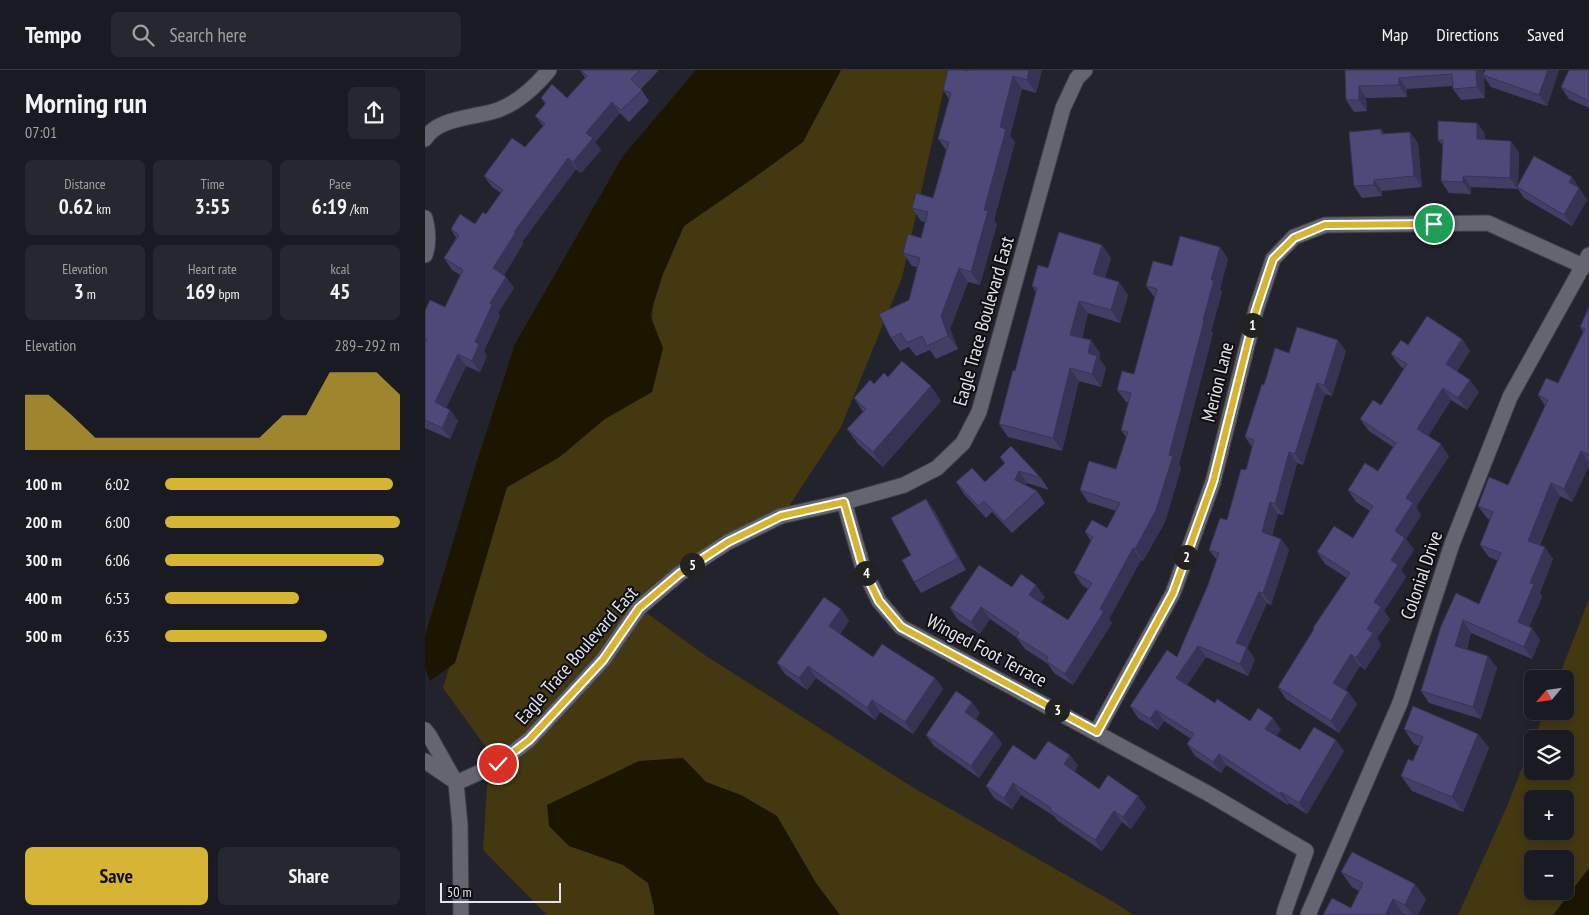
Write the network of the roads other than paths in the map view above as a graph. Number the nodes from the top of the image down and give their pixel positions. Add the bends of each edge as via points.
1 (549, 70) edge
2 (1085, 70) edge
3 (425, 138) edge
4 (425, 218) edge
5 (425, 255) edge
6 (1586, 261) edge
7 (844, 502) junction
8 (425, 730) edge
9 (1097, 732) junction
10 (425, 761) edge
11 (456, 783) junction
12 (461, 915) edge
13 (1285, 915) edge
14 (1308, 915) edge

1 - 3 street via 520,99 475,117 449,121 429,132
2 - 7 street, Eagle Trace Boulevard East via 1077,78 1063,108 979,412 963,443 937,468 904,485
4 - 5 street
6 - 9 street, Merion Lane via 1488,223 1325,225 1294,238 1273,259 1256,310 1213,482 1173,593
6 - 14 street, Colonial Drive via 1510,397 1451,544 1400,703
7 - 9 street, Winged Foot Terrace via 863,568 879,601 901,627
7 - 11 street, Eagle Trace Boulevard East via 781,516 728,542 679,574 639,608 603,660 529,740 498,764
8 - 11 street
9 - 13 street, Winged Foot Terrace via 1305,851
10 - 11 street
11 - 12 street

